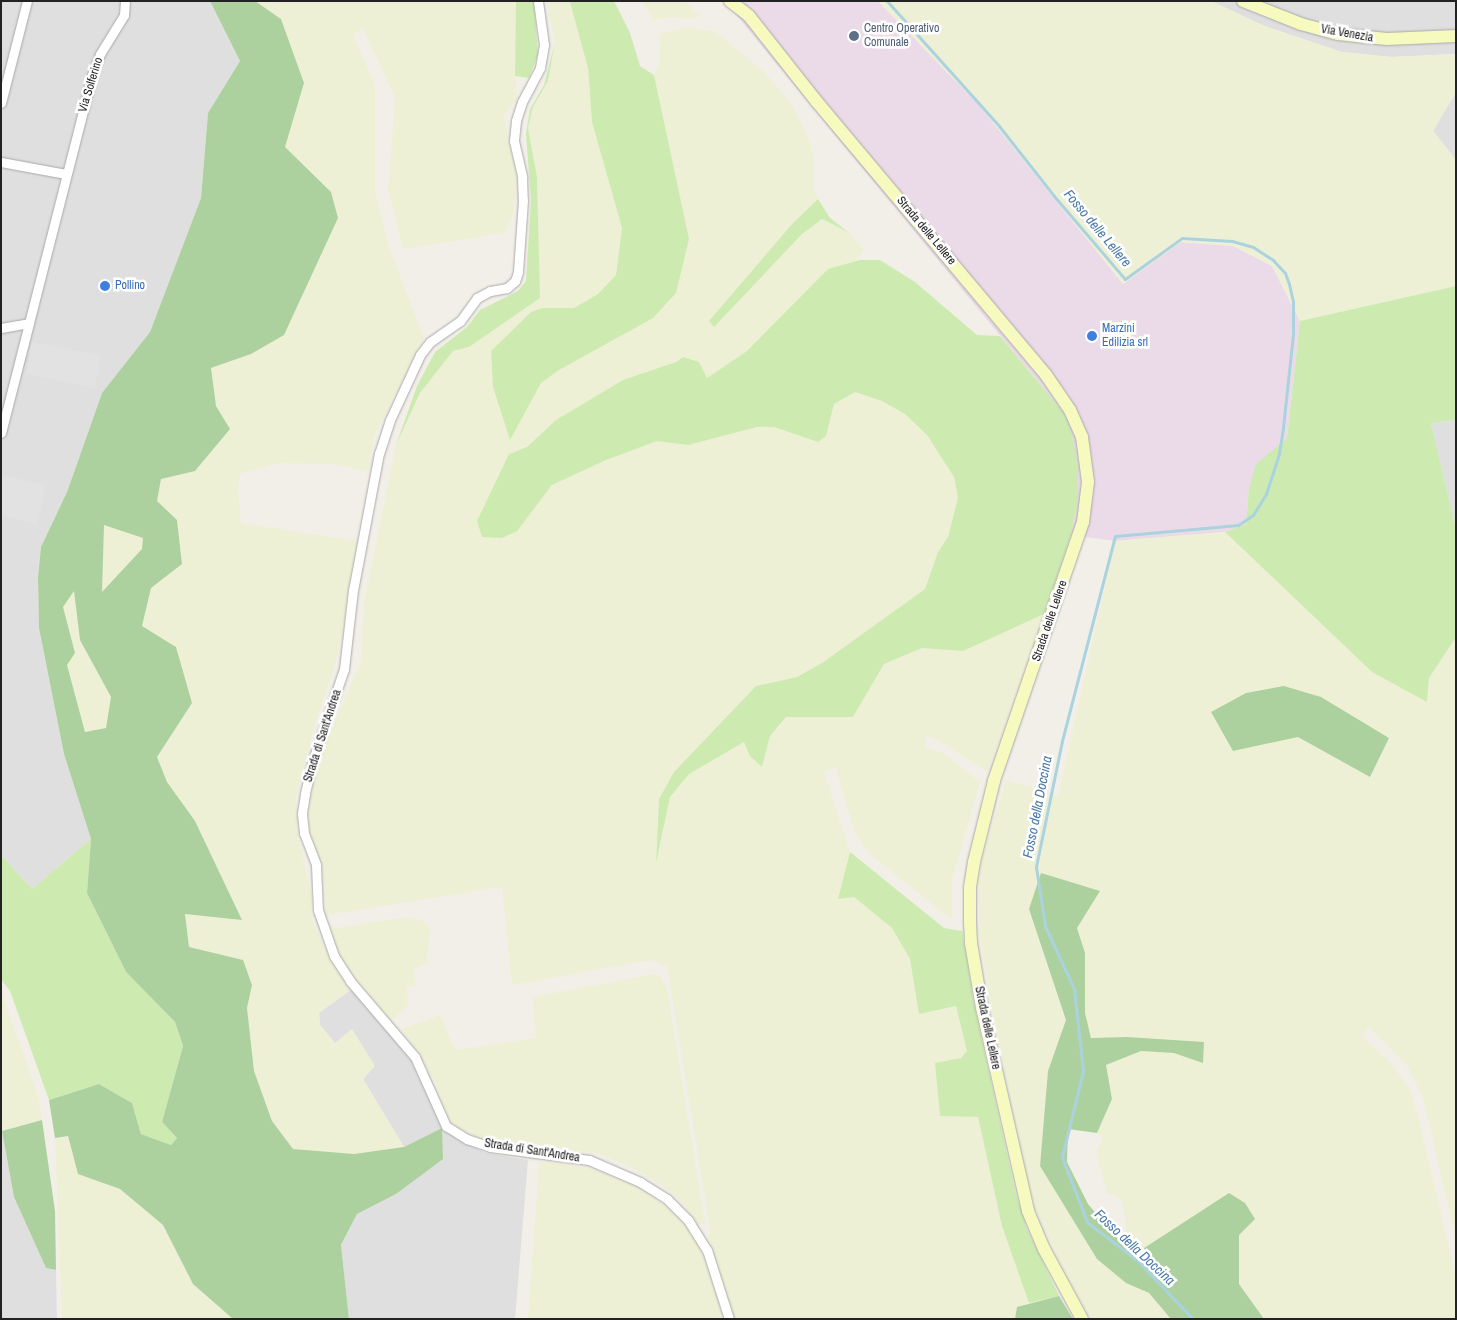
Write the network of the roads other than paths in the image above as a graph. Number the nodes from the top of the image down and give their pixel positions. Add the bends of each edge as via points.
1 (26, 1) edge
2 (125, 1) edge
3 (538, 1) edge
4 (730, 1) edge
5 (744, 1) edge
6 (1244, 1) edge
7 (749, 16) junction
8 (1456, 36) edge
9 (1, 104) edge
10 (1, 162) edge
11 (66, 174) junction
12 (28, 323) junction
13 (1, 328) edge
14 (1, 433) edge
15 (729, 1319) edge
16 (1082, 1319) edge

1 - 9 street
2 - 11 street, Via Solferino via 124,15 93,69
3 - 15 street, Strada di Sant'Andrea via 544,45 540,68 516,121 514,141 523,200 518,272 507,288 490,291 477,298 460,321 430,342 420,355 390,420 379,453 353,590 344,669 312,763 305,794 304,833 316,864 318,910 334,956 350,982 414,1057 446,1126 467,1139 490,1147 588,1160 640,1182 666,1199 688,1220 708,1250
4 - 7 street, Strada delle Lellere
5 - 7 street, Strada delle Lellere
6 - 8 street, Via Venezia via 1301,24 1338,34 1387,39
7 - 16 street, Strada delle Lellere via 1046,375 1070,410 1083,444 1088,482 1083,522 994,781 970,888 971,943 976,976 1020,1184 1044,1249
10 - 11 street
11 - 12 street, Via Solferino
12 - 13 street
12 - 14 street, Via Solferino

